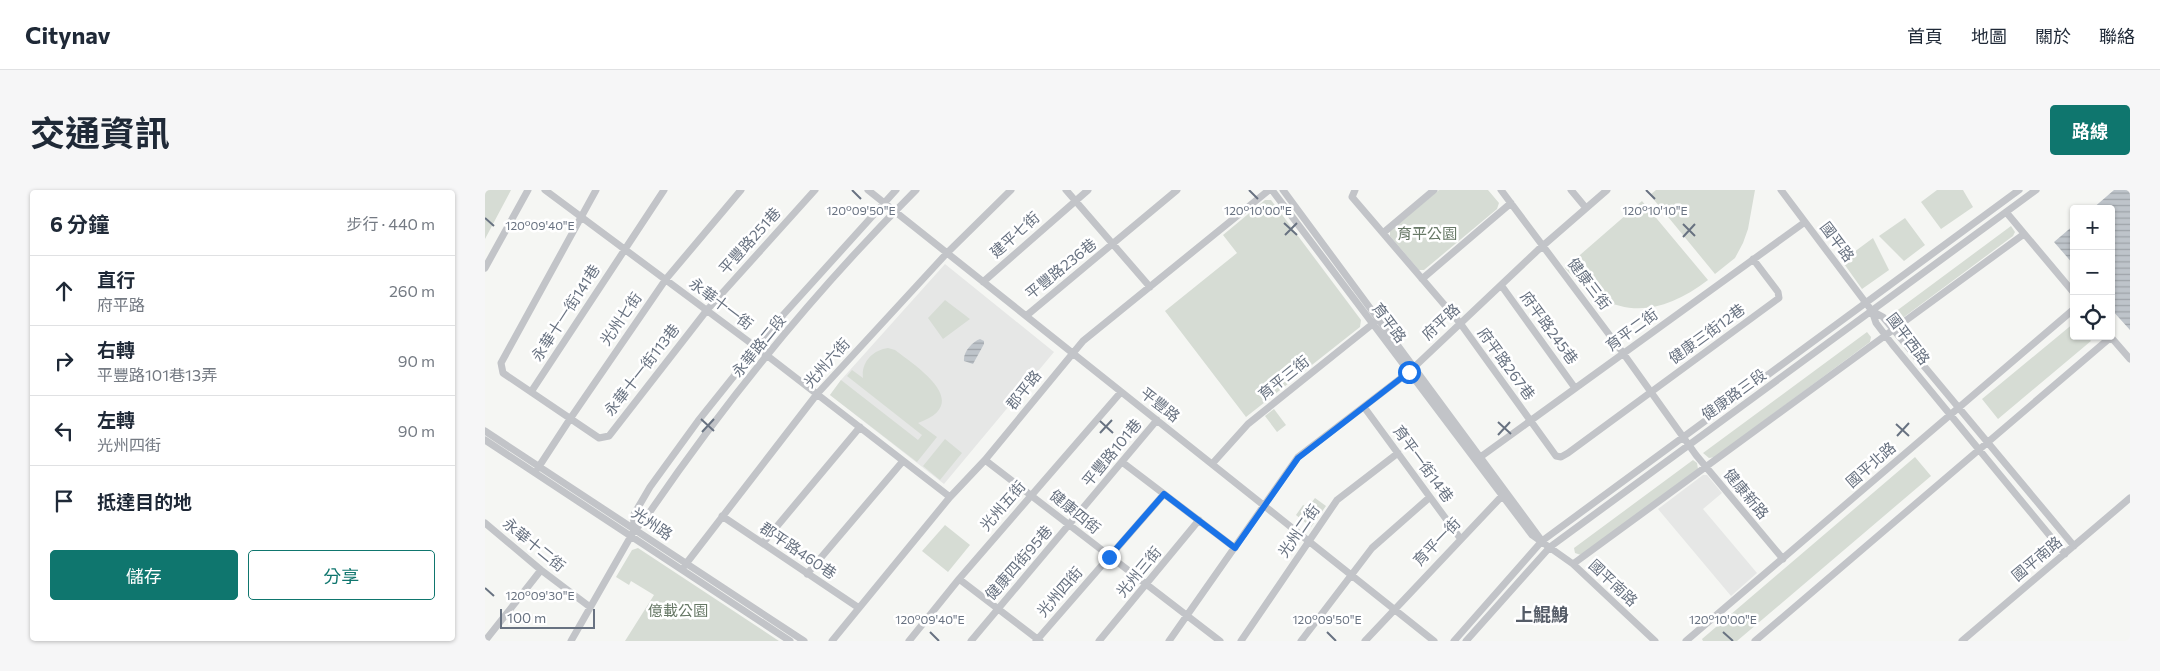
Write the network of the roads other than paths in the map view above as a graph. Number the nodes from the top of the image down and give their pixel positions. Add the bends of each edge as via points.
1 (528, 190) edge
2 (545, 190) edge
3 (596, 190) edge
4 (665, 190) edge
5 (741, 190) edge
6 (815, 190) edge
7 (868, 190) edge
8 (896, 190) edge
9 (916, 190) edge
10 (1011, 190) edge
11 (1066, 190) edge
12 (1088, 190) edge
13 (1177, 190) edge
14 (1271, 190) edge
15 (1283, 190) edge
16 (1434, 190) edge
17 (1501, 190) edge
18 (1571, 190) edge
19 (1607, 190) edge
20 (1781, 190) edge
21 (2019, 190) edge
22 (2036, 190) edge
23 (1353, 194) edge
24 (1075, 201) junction
25 (884, 202) junction
26 (1511, 203) junction
27 (1586, 208) junction
28 (895, 211) junction
29 (2006, 212) junction
30 (581, 217) junction
31 (1805, 222) junction
32 (1383, 232) junction
33 (2024, 234) junction
34 (1113, 244) junction
35 (1543, 245) junction
36 (625, 249) junction
37 (947, 253) junction
38 (1753, 259) junction
39 (485, 268) edge
40 (1422, 279) junction
41 (666, 280) junction
42 (983, 282) junction
43 (1501, 285) junction
44 (1150, 286) junction
45 (2070, 288) edge
46 (1865, 302) junction
47 (707, 310) junction
48 (1872, 310) junction
49 (2070, 312) edge
50 (1026, 316) junction
51 (1379, 319) junction
52 (1460, 323) junction
53 (1373, 324) junction
54 (1894, 330) junction
55 (1886, 336) junction
56 (2107, 340) edge
57 (2114, 340) edge
58 (756, 347) junction
59 (1072, 353) junction
60 (1623, 353) junction
61 (767, 356) junction
62 (2130, 359) edge
63 (1412, 369) junction
64 (1575, 388) junction
65 (531, 392) junction
66 (1121, 392) junction
67 (1651, 392) junction
68 (817, 394) junction
69 (1364, 407) junction
70 (1958, 408) junction
71 (1950, 415) junction
72 (569, 419) junction
73 (1157, 420) junction
74 (1530, 420) junction
75 (860, 427) junction
76 (485, 431) edge
77 (1683, 438) junction
78 (485, 440) edge
79 (1986, 442) junction
80 (1689, 446) junction
81 (1978, 449) junction
82 (1398, 453) junction
83 (1478, 458) junction
84 (985, 460) junction
85 (903, 461) junction
86 (1122, 462) junction
87 (1212, 464) junction
88 (1706, 468) junction
89 (537, 469) junction
90 (1164, 494) junction
91 (1032, 495) junction
92 (1501, 496) junction
93 (950, 497) junction
94 (1430, 497) junction
95 (2130, 498) edge
96 (1264, 506) junction
97 (722, 516) junction
98 (1199, 520) junction
99 (485, 523) edge
100 (1069, 526) junction
101 (635, 529) junction
102 (631, 536) junction
103 (1460, 538) junction
104 (1309, 541) junction
105 (1542, 541) junction
106 (763, 543) junction
107 (2074, 546) junction
108 (1550, 547) junction
109 (1235, 548) junction
110 (2065, 554) junction
111 (1109, 557) junction
112 (1783, 558) junction
113 (1573, 564) junction
114 (684, 566) junction
115 (541, 570) junction
116 (807, 574) junction
117 (1351, 575) junction
118 (959, 579) junction
119 (1147, 585) junction
120 (590, 607) junction
121 (859, 608) junction
122 (998, 609) junction
123 (1394, 609) junction
124 (1187, 616) junction
125 (486, 636) edge
126 (912, 640) edge
127 (1038, 640) edge
128 (571, 641) edge
129 (790, 641) edge
130 (804, 641) edge
131 (832, 641) edge
132 (971, 641) edge
133 (1099, 641) edge
134 (1169, 641) edge
135 (1220, 641) edge
136 (1241, 641) edge
137 (1301, 641) edge
138 (1365, 641) edge
139 (1435, 641) edge
140 (1454, 641) edge
141 (1467, 641) edge
142 (1655, 641) edge
143 (1686, 641) edge
144 (1755, 641) edge
145 (1962, 641) edge

1 - 39 street
2 - 30 street, 永華十一街
3 - 30 street, 永華十一街113巷
4 - 36 street, 永華十一街141巷
5 - 41 street, 光州七街
6 - 47 street, 平豐路251巷
7 - 25 street, 平豐路
8 - 25 street, 永華路二段
9 - 28 street, 永華路二段
10 - 37 street, 光州六街
11 - 24 street
12 - 24 street, 建平七街
13 - 34 street, 平豐路236巷
14 - 44 street, 郡平路
14 - 53 street, 育平路
15 - 51 street, 育平路
16 - 32 street
17 - 26 street, 健康三街
18 - 27 street
19 - 27 street, 府平路
20 - 31 street, 國平路
21 - 46 street, 健康路三段
22 - 29 street, 健康路三段
23 - 32 street, 府平路267巷
24 - 34 street
24 - 42 street, 建平七街
25 - 28 street, 平豐路
25 - 58 street, 永華路二段
26 - 35 street, 健康三街
26 - 40 street
27 - 35 street, 府平路
28 - 37 street, 平豐路
28 - 61 street, 永華路二段
29 - 33 street
29 - 48 street, 健康路三段
30 - 36 street, 永華十一街
30 - 65 street, 永華十一街113巷 via 501,363 503,373
31 - 38 street, 育平二街
31 - 46 street, 國平路
32 - 40 street, 府平路267巷
33 - 45 street
33 - 54 street
34 - 44 street
34 - 50 street, 平豐路236巷
35 - 43 street, 府平路
35 - 60 street, 健康三街
36 - 41 street, 永華十一街
36 - 65 street, 永華十一街141巷
37 - 42 street, 平豐路
37 - 68 street, 光州六街
38 - 60 street, 育平二街
38 - 67 street, 健康三街12巷 via 1779,298
40 - 52 street, 府平路267巷
41 - 47 street, 永華十一街
41 - 72 street, 光州七街
42 - 50 street, 平豐路
43 - 52 street, 府平路
43 - 64 street, 府平路245巷
44 - 59 street, 郡平路
46 - 48 street, 國平路
46 - 77 street, 健康路三段
47 - 58 street, 永華十一街
47 - 72 street, 永華十一街113巷 via 609,436 599,438
48 - 54 street, 國平西路
48 - 55 street, 國平西路 via 1876,323
48 - 80 street, 健康路三段
49 - 70 street, 國平北路
50 - 59 street, 平豐路
51 - 53 street, 育平三街
51 - 63 street, 育平路
52 - 63 street, 府平路
52 - 74 street, 府平路267巷
53 - 63 street, 育平路
53 - 87 street, 育平三街 via 1248,424
54 - 55 street
54 - 70 street, 國平西路
55 - 71 street, 國平西路
55 - 88 street
56 - 79 street
57 - 62 street
58 - 61 street, 永華十一街
58 - 101 street, 永華路二段 via 650,487 633,516
59 - 66 street, 平豐路
59 - 84 street, 郡平路
60 - 64 street, 育平二街
60 - 67 street, 健康三街
61 - 68 street, 永華十一街
61 - 101 street, 永華路二段
63 - 69 street, 府平路
63 - 83 street, 育平路
64 - 74 street, 育平二街
65 - 72 street, 永華十一街113巷
66 - 73 street, 平豐路
66 - 91 street, 光州五街
67 - 74 street, 健康三街12巷 via 1561,457 1555,456
67 - 77 street, 健康三街
68 - 75 street, 永華十一街
68 - 97 street, 光州六街
69 - 82 street, 育平一街14巷
69 - 96 street, 府平路 via 1298,458
70 - 71 street, 國平北路
70 - 79 street, 國平西路
71 - 81 street, 國平西路
71 - 112 street, 國平北路
72 - 89 street, 光州七街
73 - 86 street, 平豐路101巷
73 - 87 street, 平豐路
74 - 83 street, 育平二街
75 - 85 street, 永華十一街
75 - 106 street
76 - 89 street, 光州路
77 - 80 street, 健康三街
77 - 105 street, 健康路三段
78 - 89 street, 光州路
79 - 81 street
79 - 107 street, 國平西路
80 - 88 street, 健康新路
80 - 108 street, 健康路三段
81 - 110 street, 國平西路
81 - 144 street
82 - 94 street, 育平一街14巷
82 - 104 street, 光州二街 via 1337,500
83 - 92 street, 育平路
83 - 105 street, 育平路
84 - 91 street, 健康四街
84 - 93 street, 郡平路
85 - 93 street, 永華十一街
85 - 116 street
86 - 90 street
86 - 100 street, 平豐路101巷
87 - 96 street, 平豐路
88 - 112 street, 健康新路
88 - 113 street
89 - 101 street, 光州路
89 - 102 street, 光州路
90 - 98 street
90 - 111 street, 光州四街
91 - 100 street, 健康四街
91 - 118 street, 光州五街
92 - 103 street, 育平一街
92 - 105 street, 育平路 via 1531,535
93 - 121 street, 郡平路
94 - 103 street, 育平一街14巷
94 - 117 street via 1372,548
95 - 107 street, 國平南路
96 - 104 street, 平豐路
96 - 109 street, 府平路
97 - 106 street, 郡平路460巷
97 - 114 street, 光州六街
98 - 109 street
98 - 119 street, 光州三街
99 - 115 street, 永華十二街
100 - 111 street, 健康四街
100 - 122 street, 健康四街95巷
101 - 102 street, 永華路二段
101 - 114 street, 光州路
102 - 114 street, 光州路
102 - 120 street, 永華路二段
103 - 123 street, 育平一街
104 - 117 street, 平豐路
104 - 136 street, 光州二街
105 - 108 street, 育平路
105 - 140 street, 健康路三段
106 - 116 street, 郡平路460巷
107 - 110 street, 國平南路
108 - 113 street, 國平南路
108 - 141 street, 健康路三段
109 - 124 street, 府平路
110 - 145 street, 國平南路
111 - 119 street, 健康四街
111 - 127 street, 光州四街
112 - 143 street, 國平北路
113 - 142 street, 國平南路
114 - 129 street, 光州路
114 - 130 street, 光州路
115 - 120 street, 永華十二街
115 - 125 street
116 - 121 street, 郡平路460巷
117 - 123 street, 平豐路
117 - 137 street
118 - 122 street
118 - 126 street, 光州五街
119 - 124 street, 健康四街
119 - 133 street, 光州三街
120 - 128 street, 永華路二段
121 - 131 street, 郡平路
122 - 127 street
122 - 132 street, 健康四街95巷
123 - 138 street, 育平一街
123 - 139 street, 平豐路
124 - 134 street, 府平路
124 - 135 street, 健康四街

